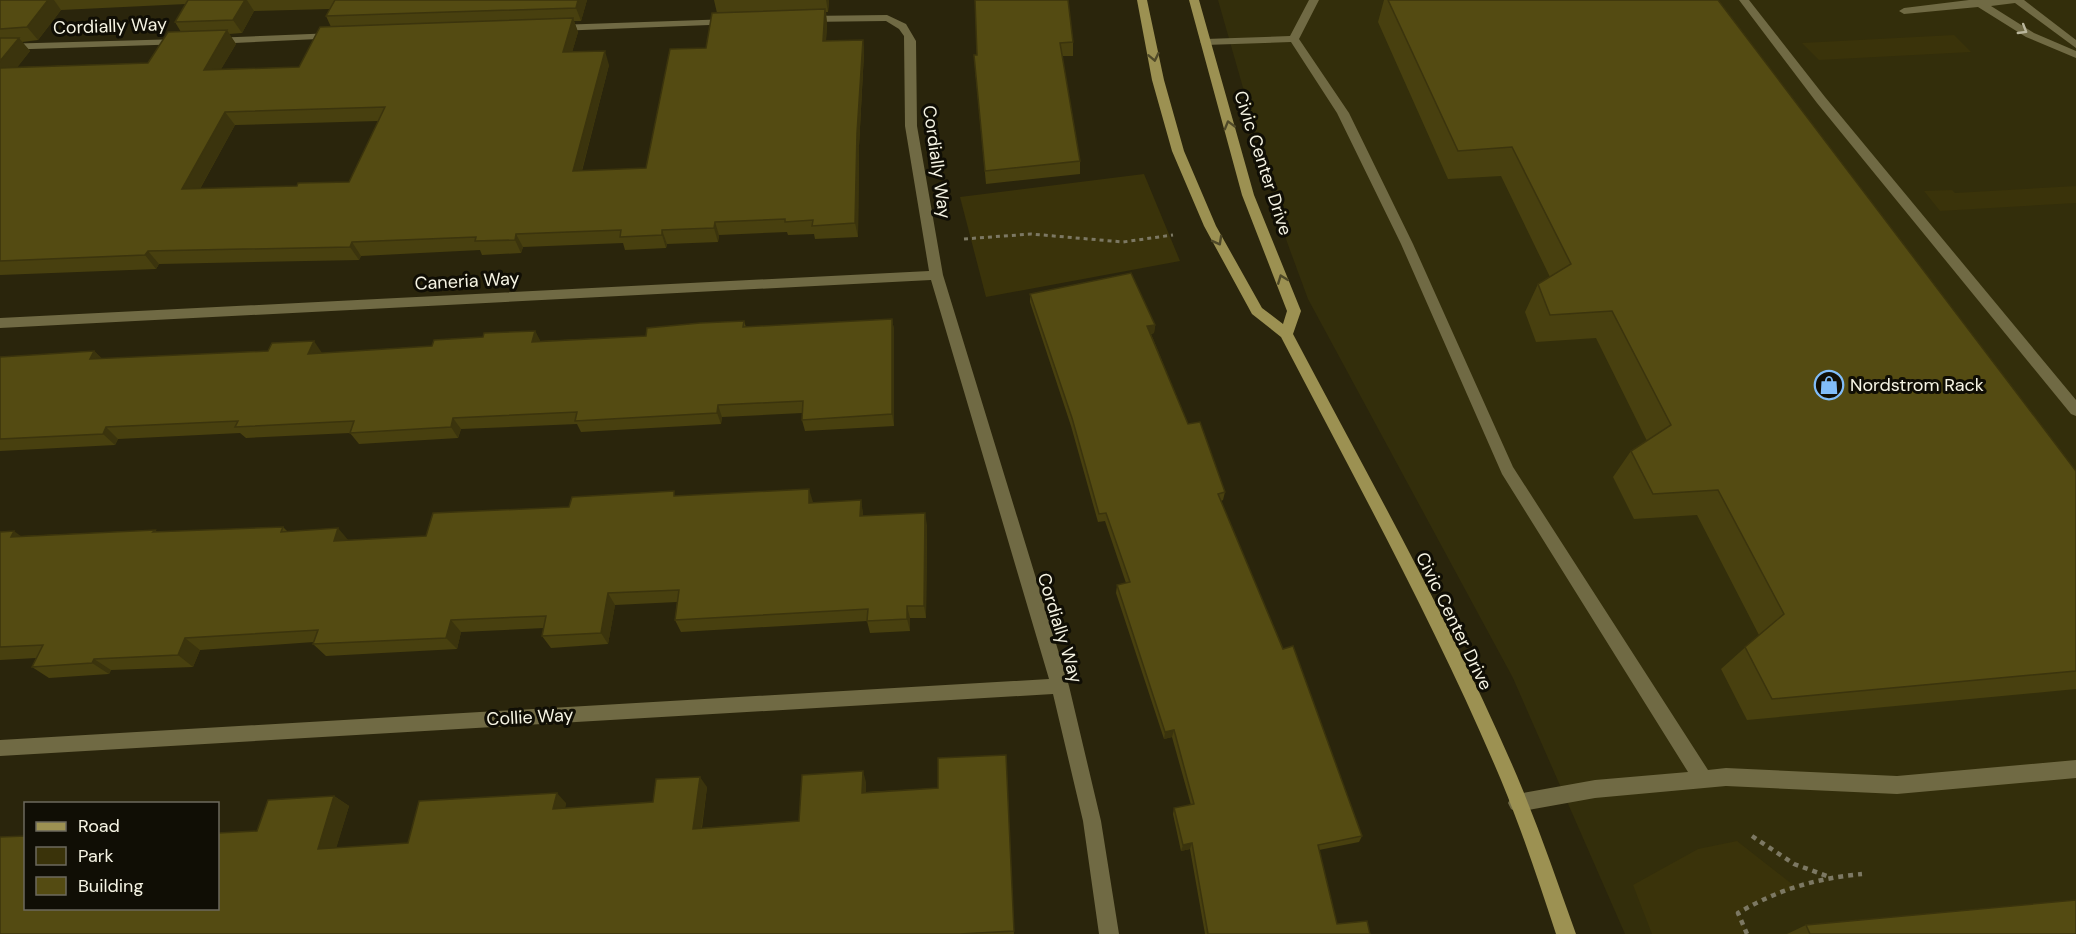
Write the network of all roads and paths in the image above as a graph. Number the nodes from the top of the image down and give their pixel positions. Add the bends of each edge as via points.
1 (1142, 0) edge
2 (1194, 0) edge
3 (1314, 0) edge
4 (1744, 0) edge
5 (2018, 0) edge
6 (1976, 2) edge
7 (1904, 11) dead end
8 (791, 19) edge
9 (744, 21) edge
10 (547, 28) edge
11 (346, 36) edge
12 (1294, 39) junction
13 (1205, 42) junction
14 (2076, 45) edge
15 (0, 47) edge
16 (2076, 55) edge
17 (1173, 235) dead end
18 (964, 239) dead end
19 (936, 275) junction
20 (0, 323) edge
21 (1286, 334) junction
22 (2076, 410) edge
23 (1060, 686) junction
24 (0, 748) edge
25 (2076, 769) edge
26 (1703, 779) junction
27 (1517, 803) junction
28 (1752, 836) dead end
29 (1862, 874) dead end
30 (1828, 877) junction
31 (1109, 934) edge
32 (1566, 934) edge
33 (1747, 934) edge

1 -> 21 street, Civic Center Drive via 1178,151 1210,226 1257,311
2 - 13 street, Civic Center Drive
3 - 12 street
4 - 22 street via 1821,100
5 - 6 street
5 - 14 street
6 - 7 street
6 -> 16 street
8 - 19 street, Cordially Way via 872,16 899,22 907,30 911,41 911,126
9 - 10 street
11 - 15 street, Cordially Way
12 - 13 street
12 - 26 street via 1343,113 1407,244 1507,470
21 -> 13 street, Civic Center Drive via 1294,311 1248,195
17 - 18 path via 1123,242 1031,234
19 - 20 street, Caneria Way
19 - 23 street, Cordially Way
21 - 27 street, Civic Center Drive via 1442,636
23 - 24 street, Collie Way
23 - 31 street, Cordially Way via 1092,821
25 - 26 street via 1897,785
26 - 27 street via 1595,789
27 - 32 street, Civic Center Drive
28 - 30 path via 1794,864
29 - 30 path
30 - 33 path via 1755,902 1738,914

